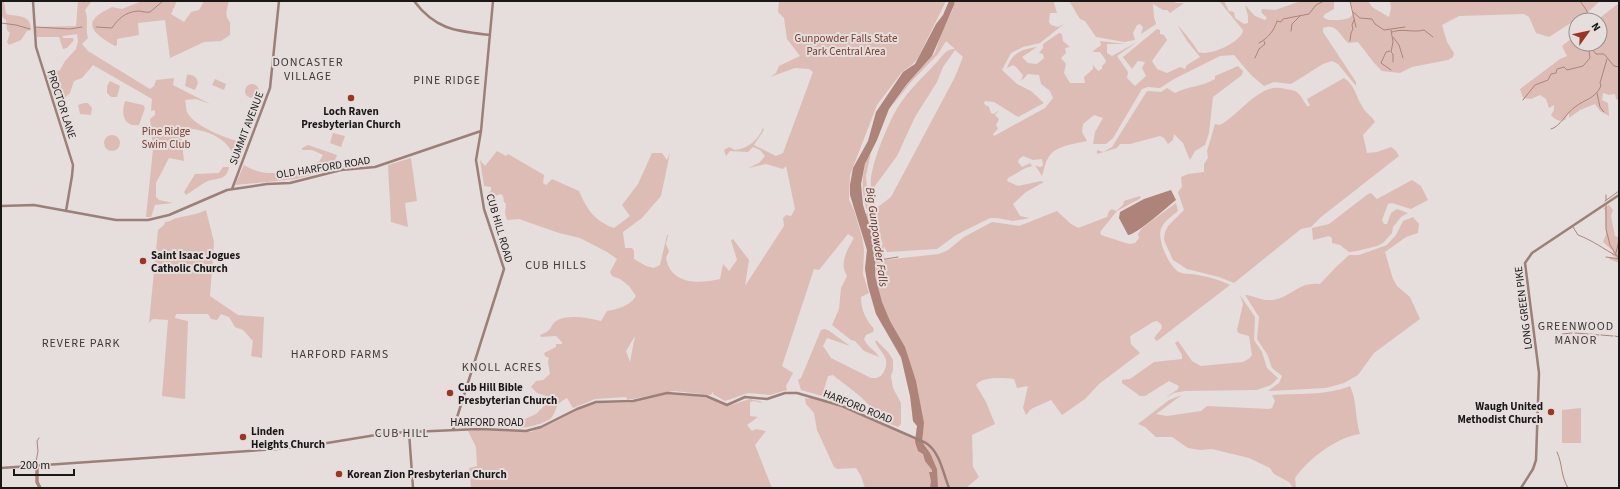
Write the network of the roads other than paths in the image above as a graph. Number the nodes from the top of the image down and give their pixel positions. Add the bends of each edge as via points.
1 (33, 1) edge
2 (279, 1) edge
3 (414, 1) edge
4 (493, 1) edge
5 (490, 35) junction
6 (481, 131) junction
7 (232, 189) junction
8 (1619, 195) edge
9 (1, 206) edge
10 (66, 211) junction
11 (453, 430) junction
12 (409, 432) junction
13 (1, 468) edge
14 (413, 488) edge
15 (948, 488) edge
16 (1521, 488) edge

1 - 10 street, PROCTOR LANE via 36,47 73,165
2 - 7 street, SUMMIT AVENUE via 270,88
3 - 5 street via 428,17 442,26
4 - 5 street, CUB HILL ROAD
5 - 6 street, CUB HILL ROAD
6 - 7 street, OLD HARFORD ROAD via 375,167 341,170 290,183
6 - 11 street, CUB HILL ROAD via 476,160 482,198 504,269
7 - 10 street, OLD HARFORD ROAD via 169,215 148,220 116,220
8 - 16 street, LONG GREEN PIKE via 1537,250 1525,263 1539,380 1536,460
9 - 10 street, OLD HARFORD ROAD via 34,205
11 - 12 street, HARFORD ROAD
11 - 15 street, HARFORD ROAD via 529,431 596,402 626,402 667,393 706,396 727,405 745,398 768,399 791,392 837,404 924,442 935,452
12 - 13 street, HARFORD ROAD via 241,452
12 - 14 street

